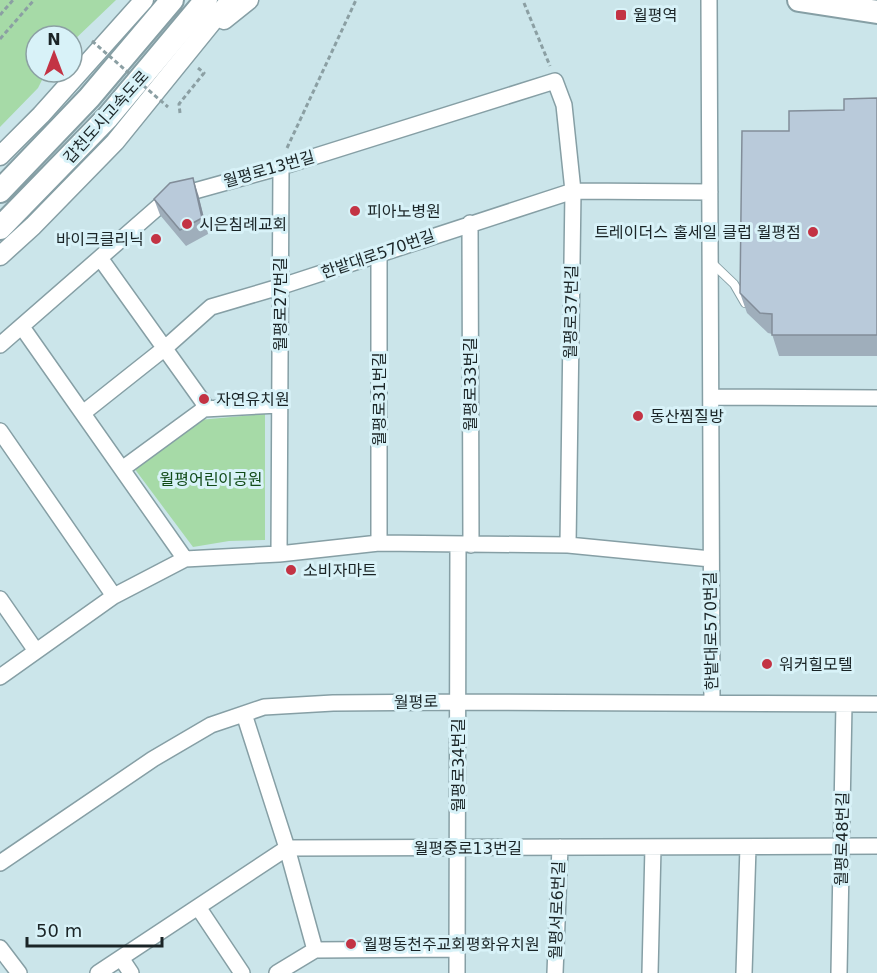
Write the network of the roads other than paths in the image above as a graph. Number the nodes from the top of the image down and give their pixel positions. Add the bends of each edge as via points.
1 (144, 0) edge
2 (172, 0) edge
3 (206, 0) edge
4 (230, 0) edge
5 (249, 0) edge
6 (709, 0) edge
7 (799, 0) edge
8 (877, 12) edge
9 (188, 55) junction
10 (553, 75) joint
11 (0, 156) edge
12 (281, 166) junction
13 (0, 191) edge
14 (573, 191) junction
15 (710, 192) junction
16 (470, 223) junction
17 (0, 228) edge
18 (380, 254) junction
19 (0, 256) edge
20 (100, 258) junction
21 (710, 261) junction
22 (279, 287) junction
23 (748, 308) edge
24 (22, 327) junction
25 (0, 345) edge
26 (165, 348) junction
27 (711, 397) junction
28 (877, 398) edge
29 (279, 405) junction
30 (204, 409) junction
31 (83, 413) junction
32 (0, 431) edge
33 (122, 469) junction
34 (379, 543) junction
35 (464, 544) junction
36 (568, 545) junction
37 (279, 554) junction
38 (185, 559) junction
39 (711, 559) junction
40 (114, 596) junction
41 (0, 599) edge
42 (36, 651) junction
43 (0, 676) edge
44 (458, 702) junction
45 (712, 703) junction
46 (844, 704) junction
47 (877, 704) edge
48 (244, 714) junction
49 (842, 846) junction
50 (877, 846) edge
51 (560, 847) junction
52 (653, 847) junction
53 (748, 847) junction
54 (287, 848) junction
55 (457, 848) junction
56 (0, 863) edge
57 (198, 907) junction
58 (0, 948) edge
59 (456, 949) junction
60 (315, 950) junction
61 (121, 958) junction
62 (19, 973) edge
63 (98, 973) edge
64 (131, 973) edge
65 (242, 973) edge
66 (277, 973) edge
67 (457, 973) edge
68 (555, 973) edge
69 (650, 973) edge
70 (744, 973) edge
71 (839, 973) edge

1 - 11 street
2 - 13 main road, 갑천도시고속도로 via 89,98
3 - 17 main road, 갑천도시고속도로 via 108,117
4 - 9 street
5 - 9 street
6 - 15 street, 한밭대로570번길
7 - 8 main road
9 - 19 street via 115,142
10 - 12 street, 월평로13번길
10 - 14 street, 월평로37번길 via 564,105
12 - 20 street, 월평로13번길 via 165,201
12 - 22 street, 월평로27번길
14 - 15 street, 한밭대로570번길
14 - 16 street, 한밭대로570번길
14 - 36 street, 월평로37번길
15 - 21 street, 한밭대로570번길
16 - 18 street, 한밭대로570번길
16 - 35 street, 월평로33번길
18 - 22 street, 한밭대로570번길
18 - 34 street, 월평로31번길
20 - 24 street, 월평로13번길
20 - 26 street
21 - 23 lane via 734,284
21 - 27 street, 한밭대로570번길
22 - 26 street, 한밭대로570번길 via 211,307
22 - 29 street, 월평로27번길
24 - 25 street, 월평로13번길
24 - 31 street
26 - 30 street
26 - 31 street, 한밭대로570번길
27 - 28 street
27 - 39 street, 한밭대로570번길
29 - 30 street
29 - 37 street, 월평로27번길
30 - 33 street
31 - 33 street
32 - 40 street
33 - 38 street
34 - 35 street
34 - 37 street
35 - 36 street, 한밭대로570번길
35 - 44 street, 월평로33번길
36 - 39 street, 한밭대로570번길
37 - 38 street
38 - 40 street
39 - 45 street, 한밭대로570번길
40 - 42 street
41 - 42 street
42 - 43 street
44 - 45 street, 월평로
44 - 48 street, 월평로 via 333,703 264,707
44 - 55 street, 월평로34번길
45 - 46 street, 월평로
46 - 47 street, 월평로
46 - 49 street, 월평로48번길
48 - 54 street
48 - 56 street, 월평로 via 211,725 153,759
49 - 50 street, 월평중로13번길
49 - 53 street, 월평중로13번길
49 - 71 street, 월평로48번길
51 - 52 street, 월평중로13번길
51 - 55 street, 월평중로13번길
51 - 68 street, 월평서로6번길
52 - 53 street, 월평중로13번길
52 - 69 street
53 - 70 street
54 - 55 street, 월평중로13번길
54 - 57 street
54 - 60 street
55 - 59 street, 월평로34번길
57 - 61 street
57 - 65 street
58 - 62 street
59 - 60 street
59 - 67 street, 월평로34번길
60 - 66 street
61 - 63 street
61 - 64 street

